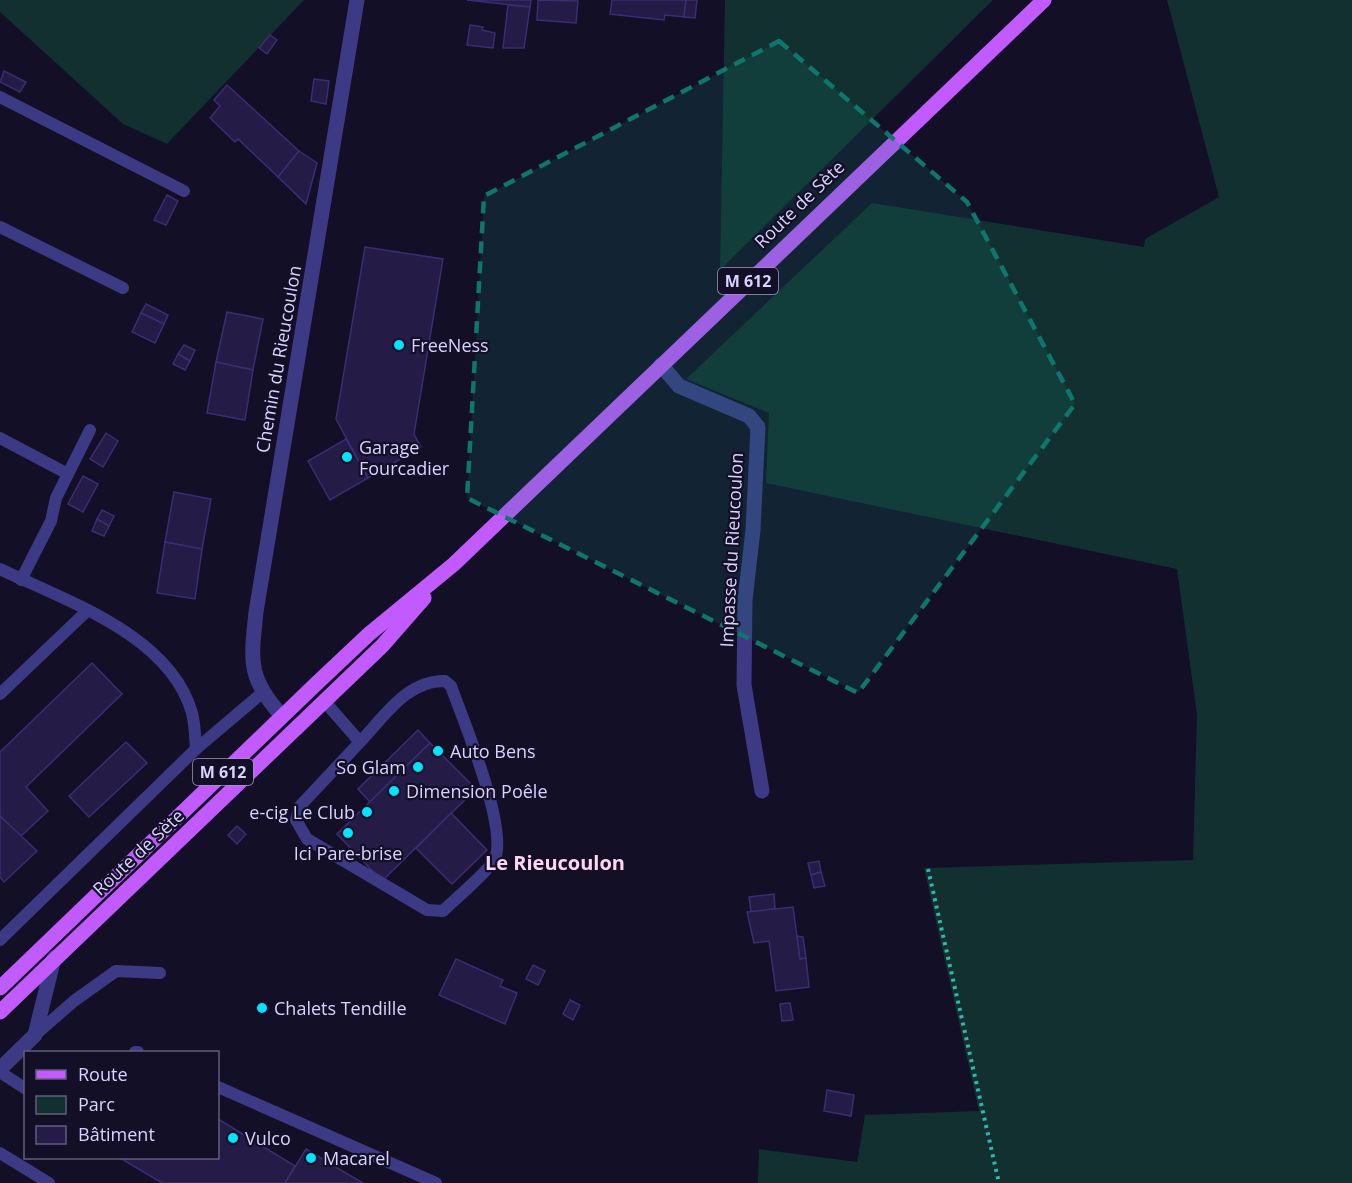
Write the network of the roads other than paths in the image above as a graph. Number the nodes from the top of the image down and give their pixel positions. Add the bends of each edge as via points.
1 (357, 0) edge
2 (1044, 0) edge
3 (0, 96) edge
4 (184, 191) dead end
5 (0, 227) edge
6 (123, 288) dead end
7 (661, 365) junction
8 (90, 430) dead end
9 (0, 438) edge
10 (68, 474) junction
11 (454, 564) junction
12 (0, 570) edge
13 (21, 580) junction
14 (87, 611) junction
15 (262, 693) junction
16 (0, 694) edge
17 (325, 702) junction
18 (282, 716) junction
19 (360, 742) junction
20 (196, 749) junction
21 (762, 791) dead end
22 (0, 940) edge
23 (54, 958) junction
24 (160, 973) dead end
25 (0, 988) edge
26 (0, 1012) edge
27 (35, 1035) junction
28 (0, 1071) edge
29 (219, 1087) edge
30 (24, 1088) edge
31 (0, 1153) edge
32 (49, 1183) edge
33 (436, 1183) edge

1 - 15 street, Chemin du Rieucoulon via 256,612 252,656
2 - 7 main road, Route de Sète / M 612
3 - 4 lane
5 - 6 lane
7 - 11 main road, Route de Sète / M 612
7 - 21 street, Impasse du Rieucoulon via 680,386 749,416 758,427 745,600 744,686
8 - 10 lane
9 - 10 lane
10 - 13 lane via 56,498 51,521
11 - 17 main road, Route de Sète / M 612 via 382,646
11 - 18 main road, Route de Sète / M 612 via 369,634
12 - 13 lane
13 - 14 lane
14 - 16 lane
14 - 20 lane via 138,638 178,681 192,713
15 - 18 street, Chemin du Rieucoulon
15 - 20 lane
17 - 19 lane
17 - 23 main road, Route de Sète / M 612
18 - 25 main road, Route de Sète / M 612
19 - 19 lane via 300,806 296,820 307,839 427,910 443,911 495,861 498,846 486,783 451,686 445,681 433,681 411,689
20 - 22 lane
23 - 26 main road, Route de Sète / M 612
23 - 27 street
24 - 27 lane via 116,971
27 - 28 street
28 - 30 lane
29 - 33 lane
31 - 32 lane

